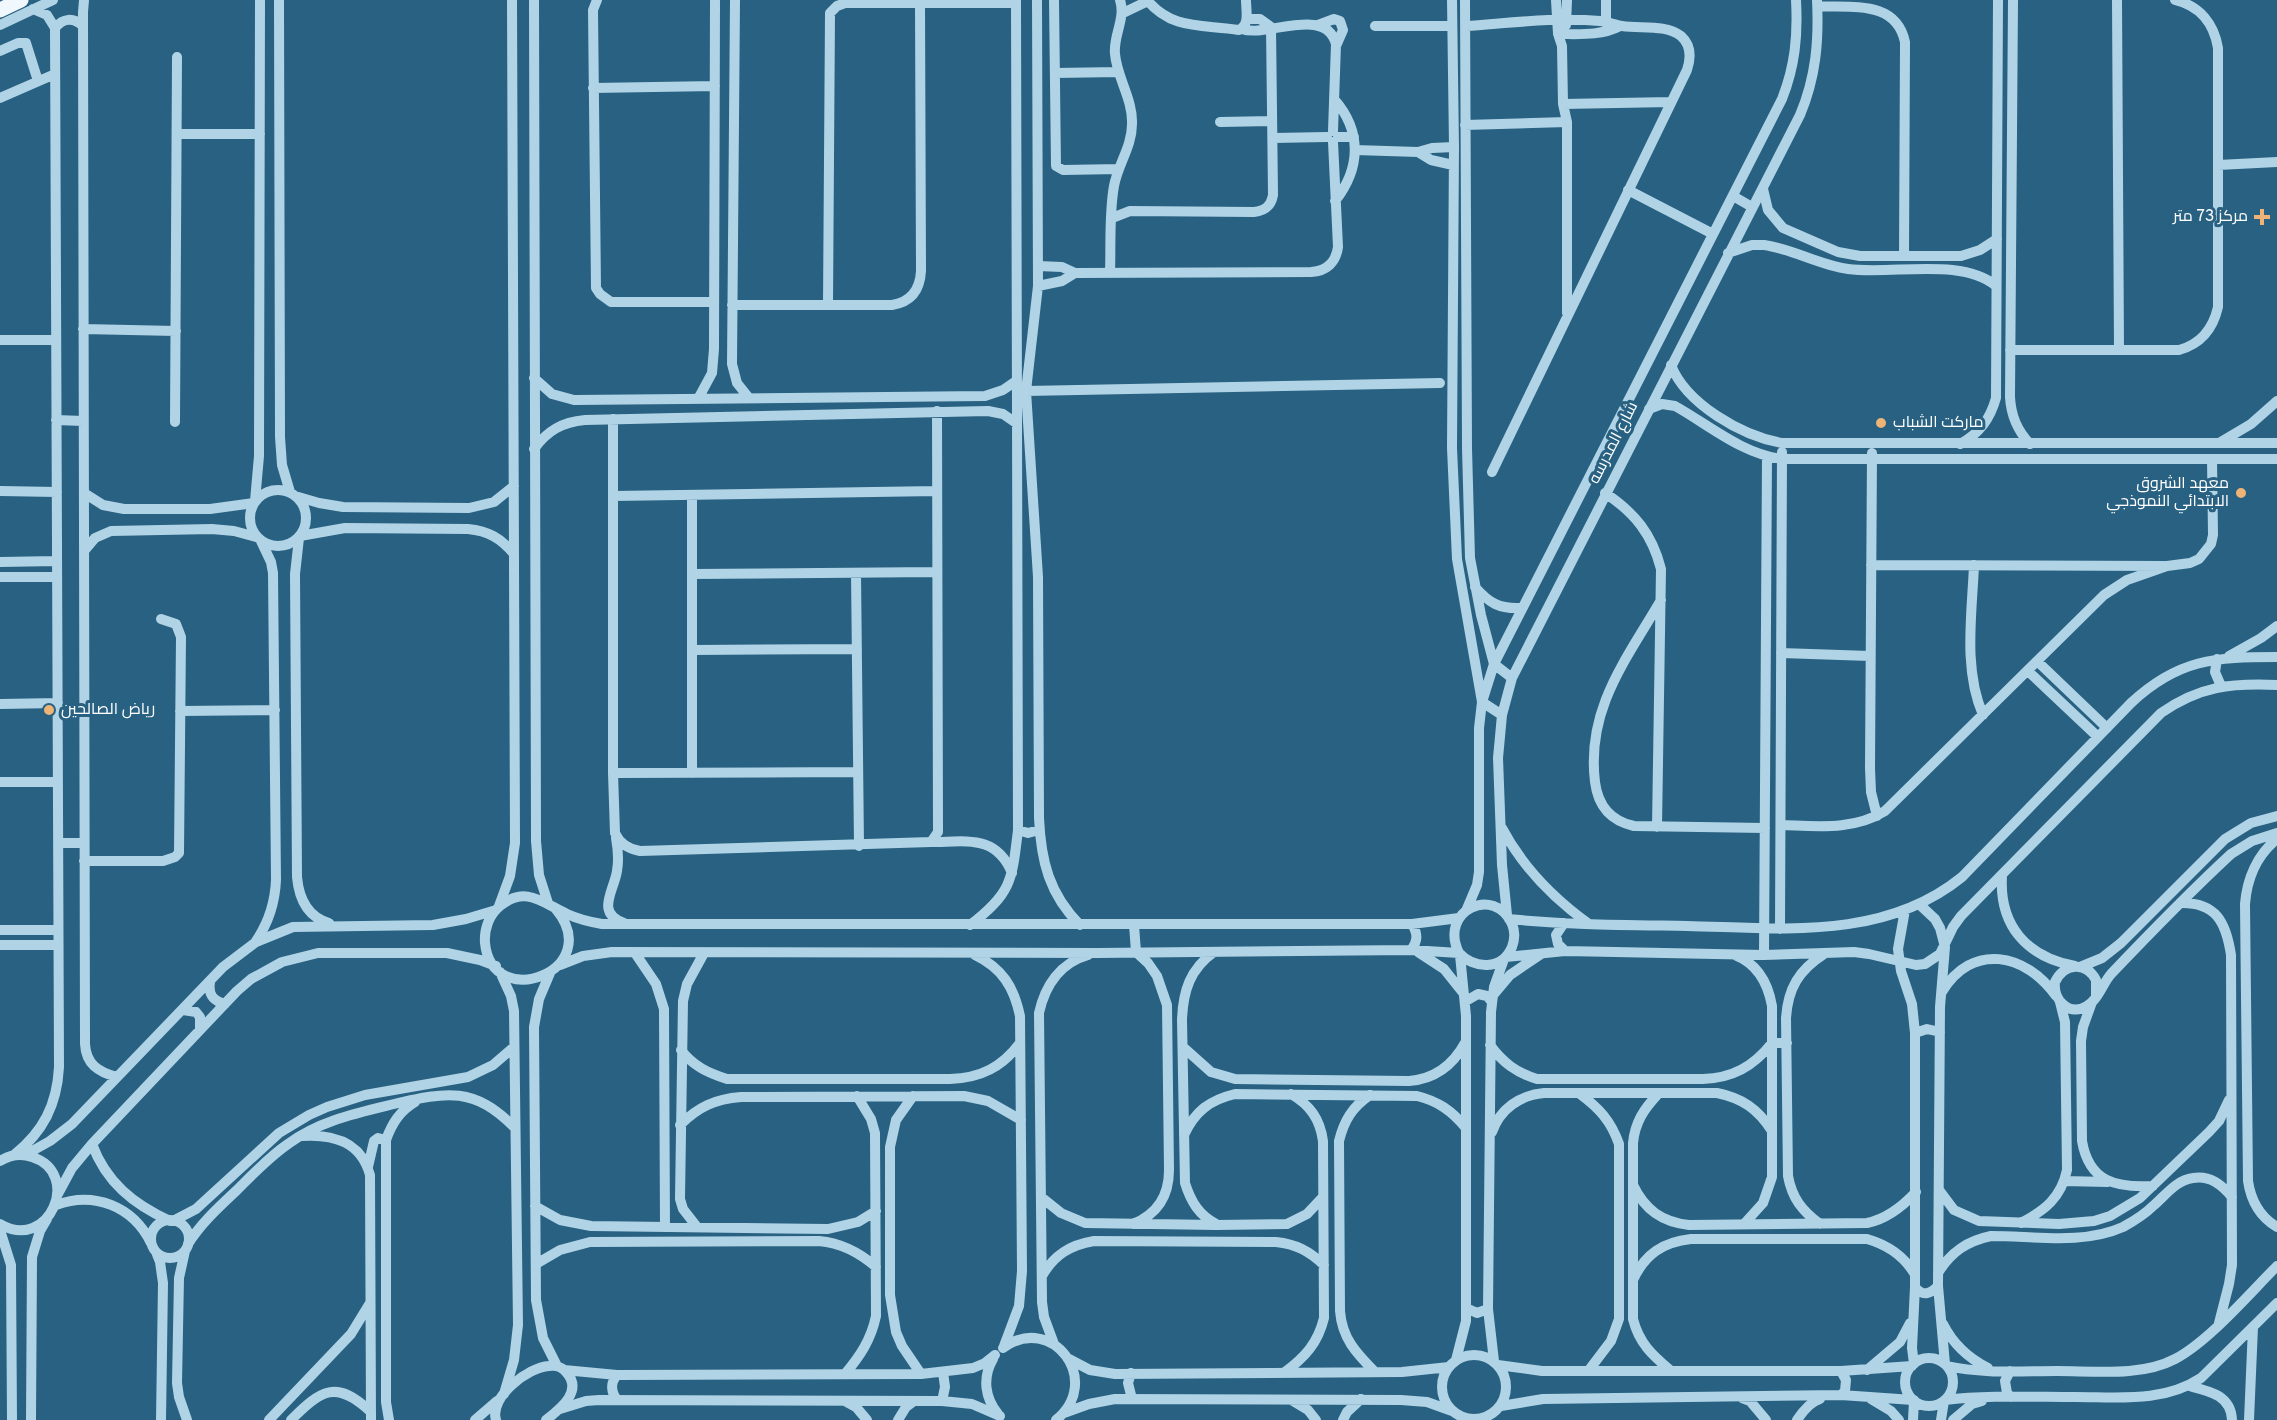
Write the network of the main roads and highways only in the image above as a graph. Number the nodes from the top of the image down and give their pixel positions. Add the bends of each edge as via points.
1 (27, 5) edge
2 (0, 10) edge

1 - 2 main road

